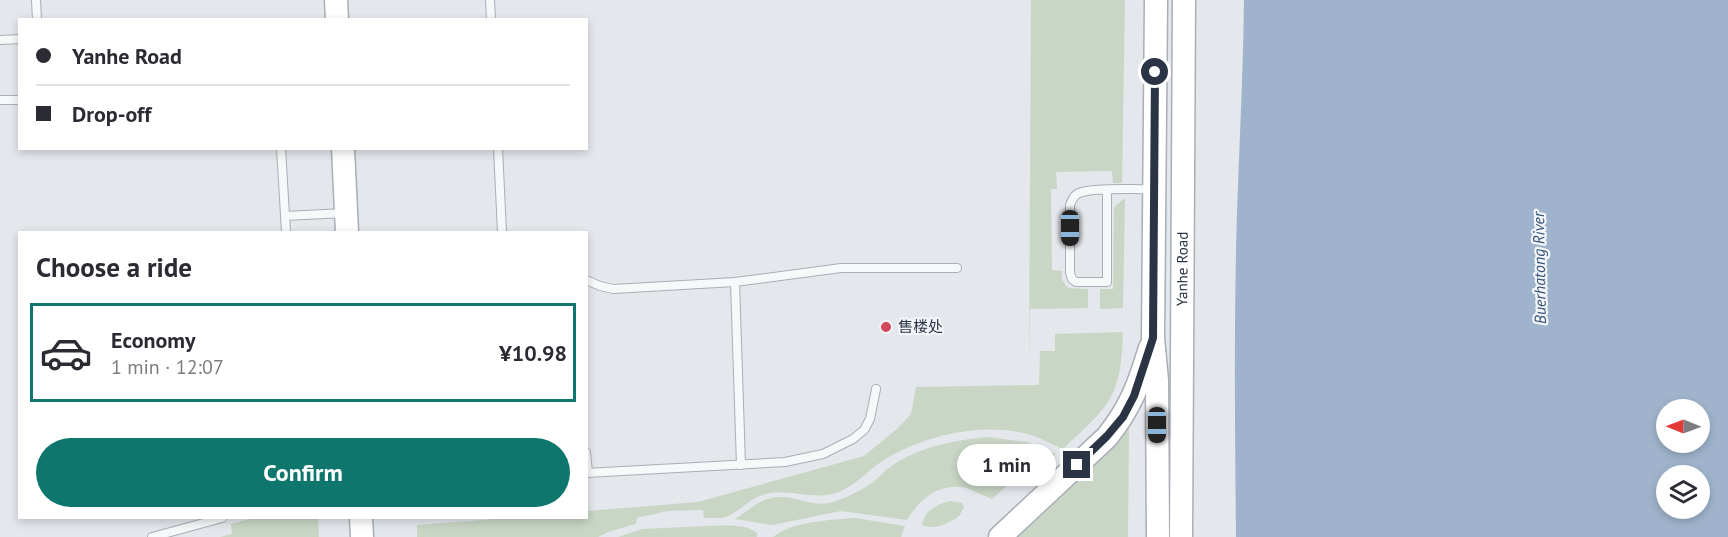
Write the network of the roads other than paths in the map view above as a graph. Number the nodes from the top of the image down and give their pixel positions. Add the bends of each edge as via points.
1 (36, 0) edge
2 (336, 0) edge
3 (490, 0) edge
4 (1156, 0) edge
5 (1184, 0) edge
6 (37, 18) edge
7 (337, 18) edge
8 (491, 18) edge
9 (18, 39) edge
10 (0, 40) edge
11 (0, 100) edge
12 (18, 100) edge
13 (281, 150) edge
14 (343, 150) edge
15 (498, 150) edge
16 (1154, 189) junction
17 (1107, 191) junction
18 (285, 216) junction
19 (347, 223) edge
20 (286, 231) edge
21 (502, 231) edge
22 (957, 268) dead end
23 (588, 281) edge
24 (735, 282) junction
25 (1153, 338) junction
26 (876, 389) dead end
27 (741, 465) junction
28 (588, 473) edge
29 (218, 519) edge
30 (361, 519) edge
31 (152, 537) edge
32 (362, 537) edge
33 (1000, 537) edge
34 (1158, 537) edge
35 (1181, 537) edge

1 - 6 lane
2 - 7 main road
3 - 8 lane
4 - 16 main road, Yanhe Road
5 - 35 main road, Yanhe Road
9 - 10 lane
11 - 12 lane
13 - 18 lane
14 - 19 main road
15 - 21 lane
16 - 17 lane
16 - 25 main road, Yanhe Road
17 - 17 lane via 1081,192 1070,205 1070,273 1076,282 1107,282
18 - 19 lane
18 - 20 lane
22 - 24 lane via 842,268
23 - 24 lane via 613,289
24 - 27 lane
25 - 33 main road via 1123,417
25 - 34 main road, Yanhe Road
26 - 27 lane via 870,418 853,439 805,459
27 - 28 lane
29 - 31 lane
30 - 32 main road

